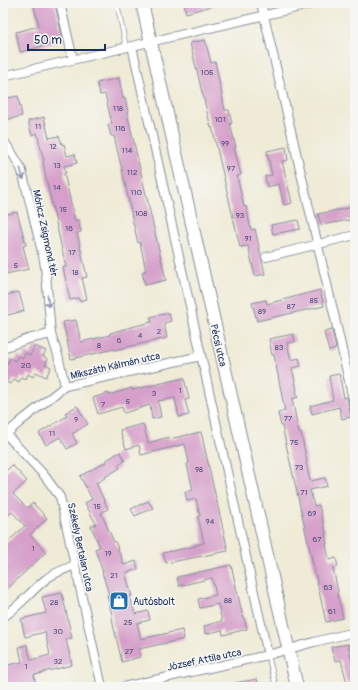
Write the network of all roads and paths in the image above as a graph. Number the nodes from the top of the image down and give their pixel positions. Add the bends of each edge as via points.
1 (60, 3) edge
2 (117, 3) edge
3 (142, 3) edge
4 (261, 3) edge
5 (317, 3) edge
6 (264, 15) junction
7 (150, 42) junction
8 (129, 46) junction
9 (73, 59) junction
10 (3, 76) edge
11 (3, 140) edge
12 (355, 235) edge
13 (318, 244) junction
14 (266, 257) dead end
15 (51, 334) junction
16 (3, 348) edge
17 (201, 356) junction
18 (66, 386) junction
19 (355, 408) edge
20 (4, 434) edge
21 (75, 565) junction
22 (3, 617) edge
23 (355, 632) edge
24 (289, 650) junction
25 (268, 655) junction
26 (102, 687) edge
27 (123, 687) edge
28 (276, 687) edge
29 (297, 687) edge

1 - 9 street
2 - 8 lane
3 - 7 main road, Pécsi utca
4 - 6 street
5 - 6 street
6 - 7 street
6 - 13 street
7 - 8 street
7 - 24 main road, Pécsi utca
8 - 9 street
8 - 17 street
9 - 10 street
11 -> 15 street, Móricz Zsigmond tér via 22,171 44,260
12 - 13 street
13 - 14 street
13 - 19 street
15 - 16 street
15 - 18 street, Móricz Zsigmond tér
17 - 18 street, Mikszáth Kálmán utca
17 - 25 street
18 - 20 street, Mikszáth Kálmán utca
20 - 21 street, Székely Bertalan utca via 44,475 60,497
21 - 22 street via 47,579
21 - 26 street, Székely Bertalan utca
23 - 24 street, József Attila utca
24 - 25 street, József Attila utca
24 - 29 main road, Pécsi utca
25 - 27 street, József Attila utca
25 - 28 lane

